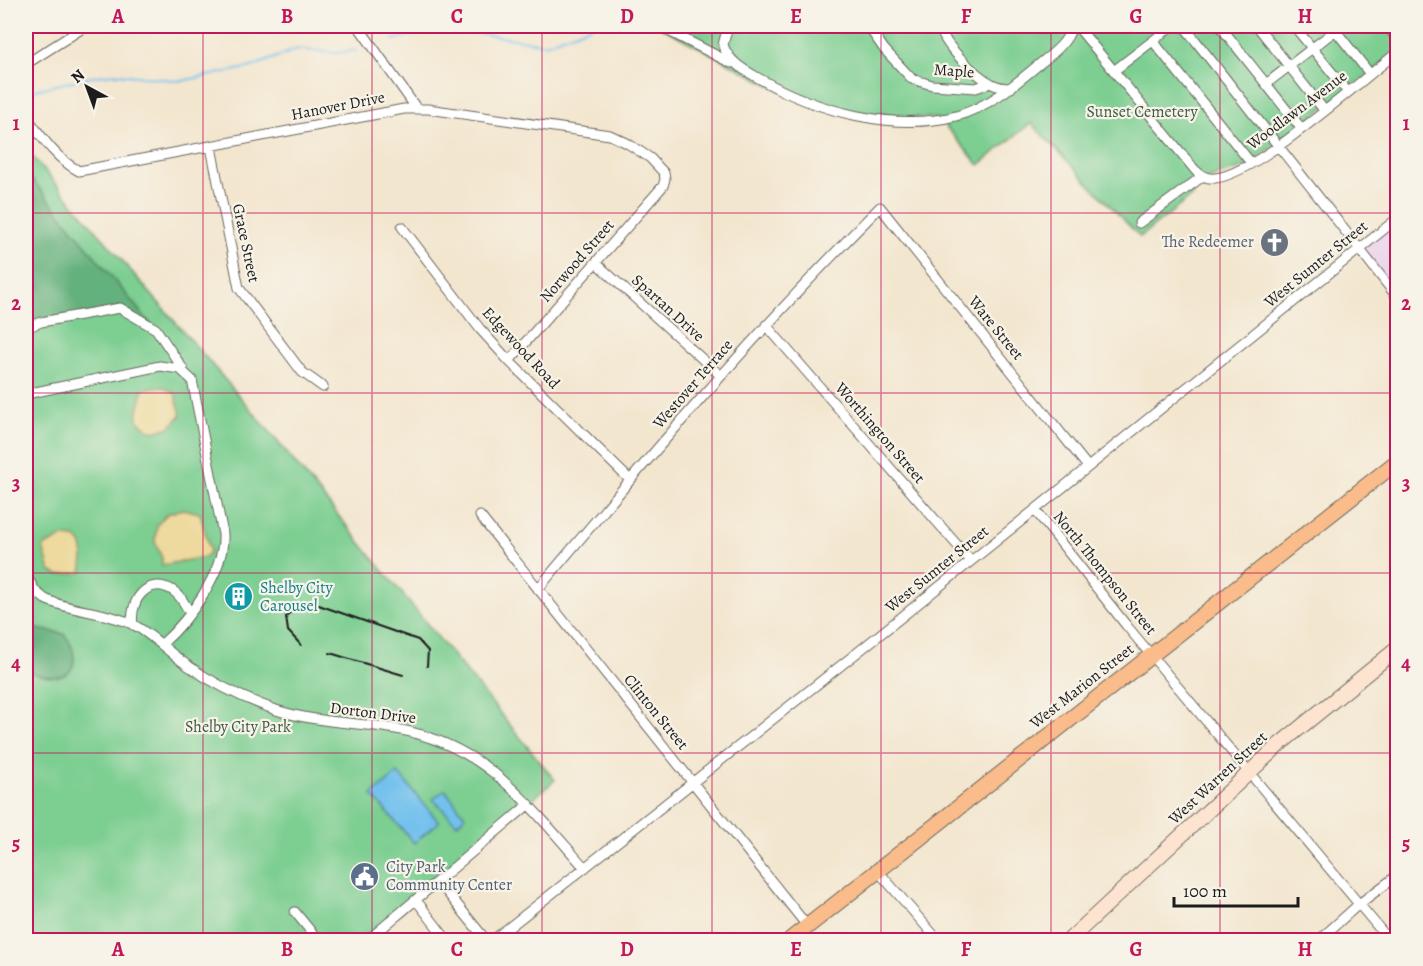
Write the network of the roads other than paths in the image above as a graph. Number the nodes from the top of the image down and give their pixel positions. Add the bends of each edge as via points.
1 (86, 26) edge
2 (358, 26) edge
3 (659, 26) edge
4 (728, 26) edge
5 (868, 26) edge
6 (941, 26) edge
7 (1023, 26) edge
8 (1062, 26) edge
9 (1075, 26) edge
10 (1172, 26) edge
11 (1184, 26) edge
12 (1220, 26) edge
13 (1257, 26) edge
14 (1294, 26) edge
15 (1386, 26) edge
16 (1336, 27) edge
17 (1398, 39) edge
18 (1153, 41) junction
19 (1312, 48) junction
20 (1398, 52) edge
21 (26, 64) edge
22 (1289, 66) junction
23 (744, 69) junction
24 (1115, 69) junction
25 (1370, 74) junction
26 (990, 83) junction
27 (1266, 84) junction
28 (1011, 88) junction
29 (1347, 92) junction
30 (417, 109) junction
31 (1324, 110) junction
32 (26, 116) edge
33 (1301, 128) junction
34 (1278, 146) junction
35 (211, 147) junction
36 (1251, 163) junction
37 (1203, 176) junction
38 (665, 179) joint
39 (880, 207) joint
40 (1398, 218) edge
41 (1139, 223) dead end
42 (402, 227) dead end
43 (1358, 249) junction
44 (596, 263) junction
45 (1398, 298) edge
46 (766, 325) junction
47 (26, 328) edge
48 (509, 362) junction
49 (184, 371) junction
50 (720, 375) junction
51 (323, 387) dead end
52 (26, 394) edge
53 (1398, 461) edge
54 (1088, 467) junction
55 (630, 480) junction
56 (1035, 510) junction
57 (480, 516) dead end
58 (971, 561) junction
59 (26, 575) edge
60 (538, 589) junction
61 (190, 613) junction
62 (133, 625) junction
63 (162, 644) junction
64 (1398, 648) edge
65 (1152, 654) junction
66 (1250, 771) junction
67 (693, 783) junction
68 (529, 804) junction
69 (585, 868) junction
70 (878, 871) junction
71 (1398, 875) edge
72 (438, 881) junction
73 (416, 900) junction
74 (1359, 904) junction
75 (295, 912) dead end
76 (808, 927) junction
77 (318, 940) edge
78 (368, 940) edge
79 (447, 940) edge
80 (486, 940) edge
81 (493, 940) edge
82 (790, 940) edge
83 (938, 940) edge
84 (1069, 940) edge
85 (1319, 940) edge
86 (1389, 940) edge

1 - 21 street
2 - 30 street
3 - 23 street
4 - 23 street via 723,45 729,58
5 - 26 street, Maple via 912,79 932,85 980,88
6 - 26 street via 948,46
7 - 8 street
9 - 24 street
9 - 28 street via 1061,46
10 - 18 street
11 - 34 street
12 - 27 street
13 - 22 street
14 - 19 street
15 - 17 street
16 - 19 street
16 - 25 street
18 - 24 street
18 - 36 street
19 - 22 street
19 - 29 street
20 - 25 street, Woodlawn Avenue
22 - 27 street
22 - 31 street
23 - 28 street via 785,93 838,111 888,119 921,121 955,116 987,104
24 - 37 street
25 - 29 street, Woodlawn Avenue
26 - 28 street
27 - 33 street
29 - 31 street, Woodlawn Avenue
30 - 35 street, Hanover Drive
30 - 38 street, Hanover Drive via 610,135 650,158
31 - 33 street, Woodlawn Avenue
32 - 35 street, Hanover Drive via 51,148 79,171
33 - 34 street, Woodlawn Avenue
34 - 36 street, Woodlawn Avenue
34 - 43 street
35 - 51 street, Grace Street via 239,288 302,372
36 - 37 street, Woodlawn Avenue via 1221,177
37 - 41 street
38 - 44 street, Norwood Street via 656,195
39 - 46 street, Westover Terrace
39 - 54 street, Ware Street
40 - 43 street, West Sumter Street
42 - 48 street, Edgewood Road
43 - 45 street
43 - 54 street, West Sumter Street
44 - 48 street, Norwood Street
44 - 50 street, Spartan Drive
46 - 50 street, Westover Terrace
46 - 58 street, Worthington Street
47 - 49 street via 120,308 156,329
48 - 55 street, Edgewood Road
49 - 52 street via 160,366
49 - 61 street via 194,386 223,545 221,561
50 - 55 street, Westover Terrace
53 - 65 main road, West Marion Street
54 - 56 street, West Sumter Street
55 - 60 street, Westover Terrace
56 - 58 street, West Sumter Street
56 - 65 street, North Thompson Street
57 - 60 street, Clinton Street
58 - 67 street, West Sumter Street
59 - 62 street, Dorton Drive via 34,591 54,603
60 - 67 street, Clinton Street
61 - 62 street via 179,595 170,589 150,587 133,604
61 - 63 street
62 - 63 street, Dorton Drive
63 - 68 street, Dorton Drive via 186,665 233,693 275,710 318,722 422,734 463,750 494,770
64 - 66 main road, West Warren Street
65 - 66 street, North Thompson Street
65 - 70 main road, West Marion Street
66 - 74 street, North Thompson Street
66 - 84 main road, West Warren Street
67 - 69 street, West Sumter Street
67 - 76 street, Clinton Street
68 - 69 street, Dorton Drive
68 - 72 street
69 - 81 street, West Sumter Street
70 - 76 main road, West Marion Street
70 - 83 street
71 - 74 street
72 - 73 street
72 - 80 street
73 - 78 street
73 - 79 street
74 - 85 street
74 - 86 street, North Thompson Street
75 - 77 street
76 - 82 main road, West Marion Street

